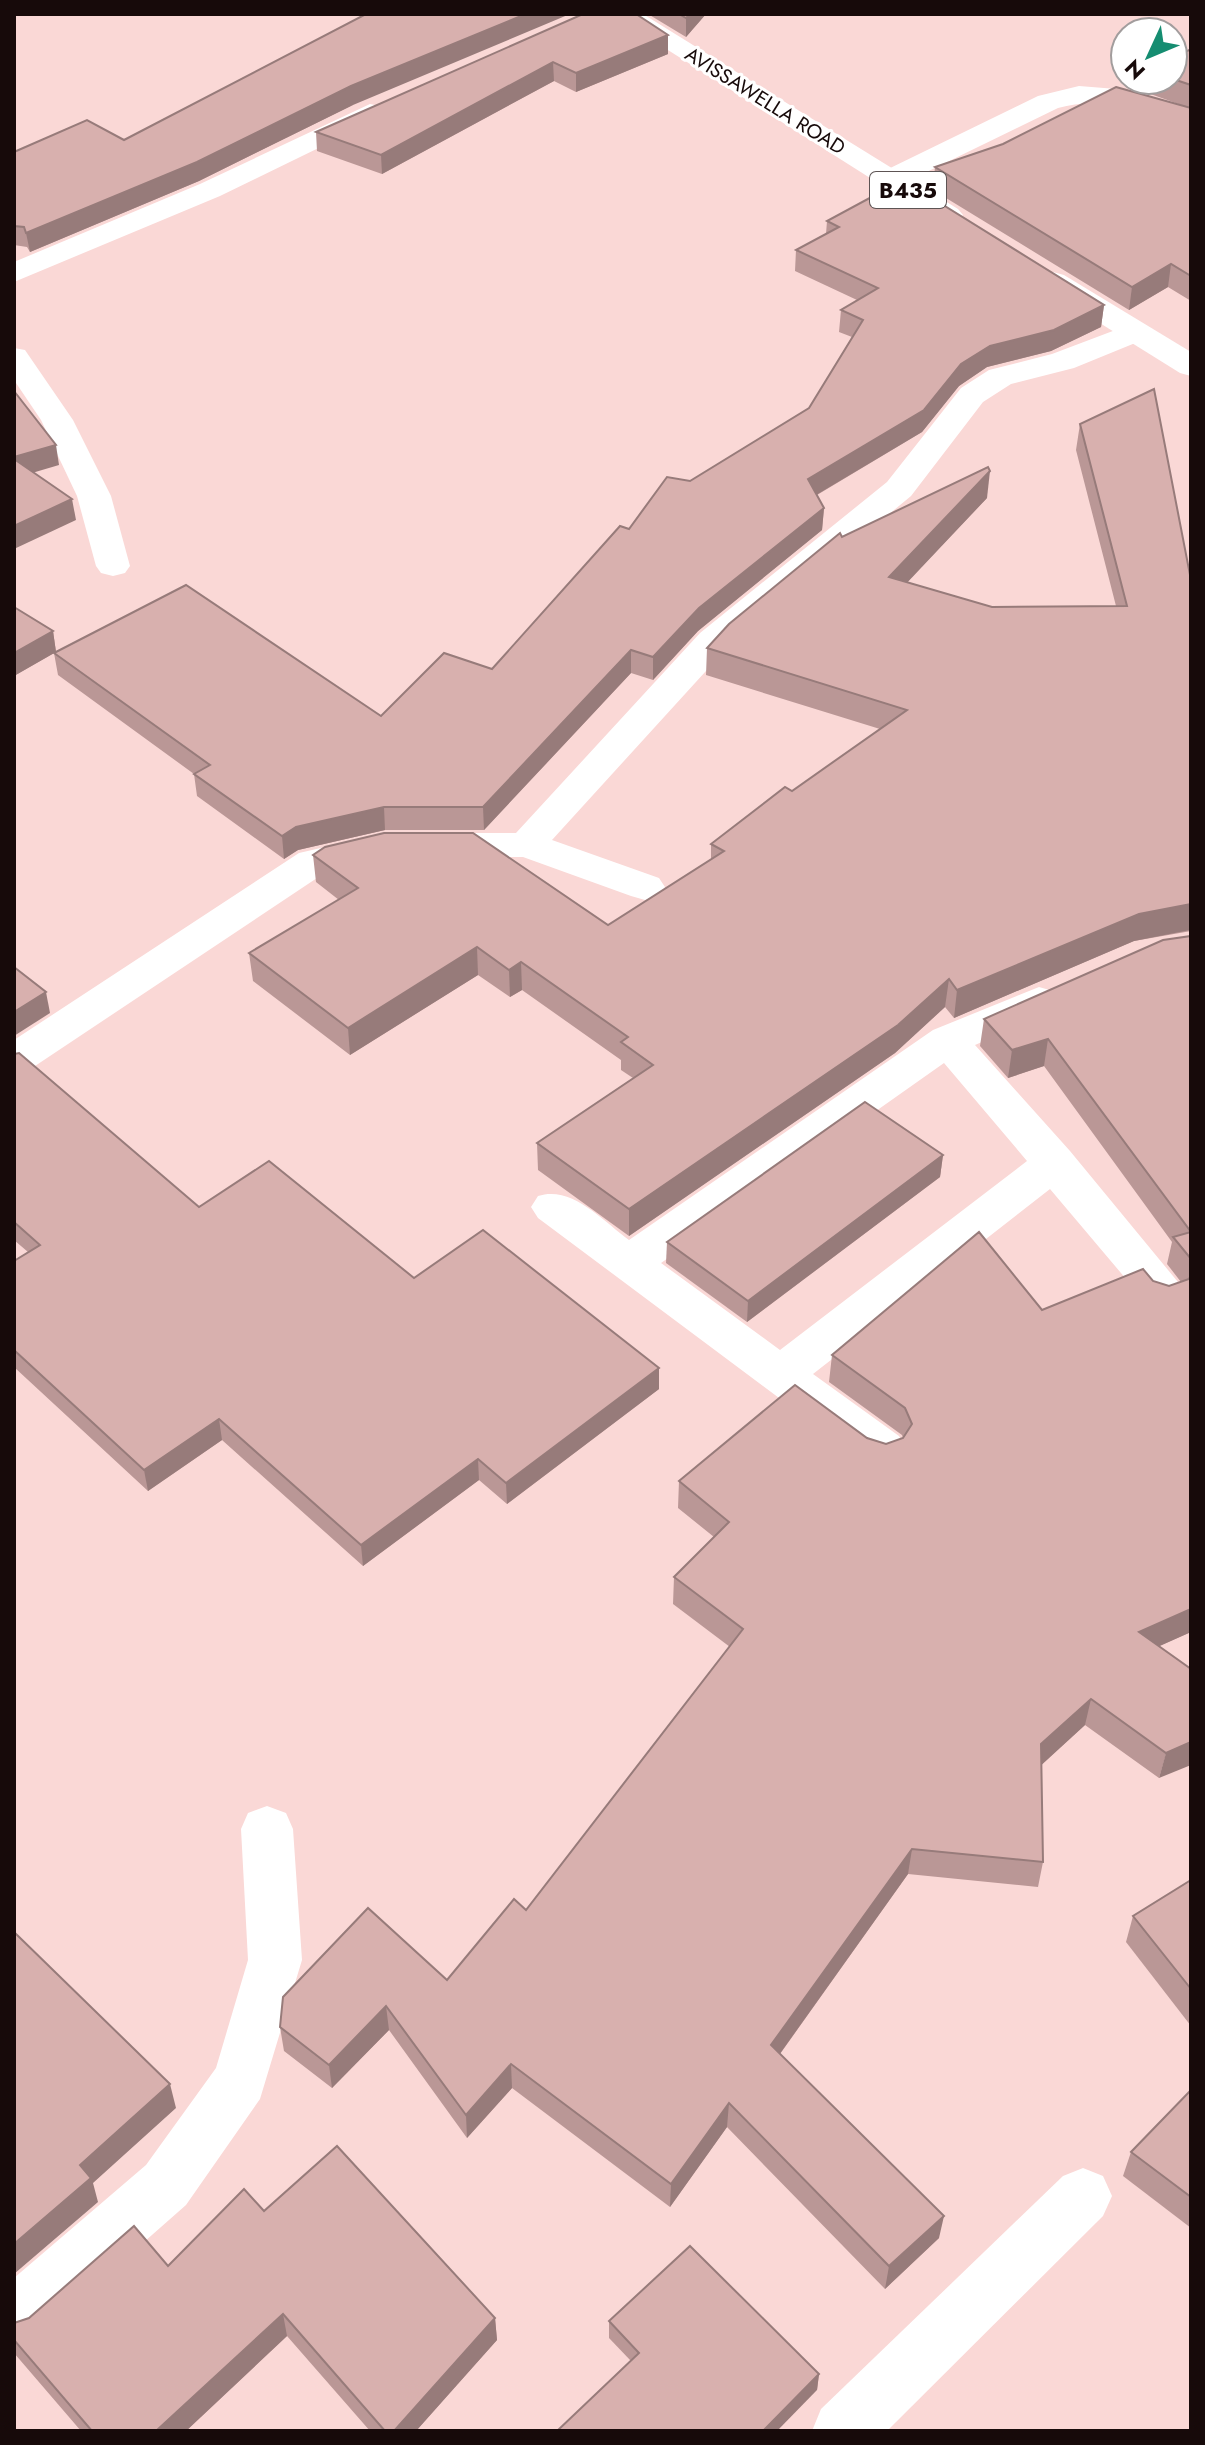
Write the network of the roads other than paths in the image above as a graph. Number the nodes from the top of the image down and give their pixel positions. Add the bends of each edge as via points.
1 (624, 14) edge
2 (392, 103) edge
3 (1191, 121) edge
4 (890, 179) junction
5 (971, 230) edge
6 (1026, 264) edge
7 (14, 273) edge
8 (1134, 332) junction
9 (14, 357) edge
10 (1191, 366) edge
11 (113, 566) dead end
12 (526, 845) junction
13 (645, 887) dead end
14 (1078, 984) edge
15 (948, 1040) junction
16 (14, 1060) edge
17 (1055, 1162) junction
18 (553, 1207) dead end
19 (630, 1262) junction
20 (1164, 1293) edge
21 (782, 1373) junction
22 (882, 1449) edge
23 (267, 1829) dead end
24 (1083, 2196) dead end
25 (14, 2317) edge
26 (843, 2431) edge

1 - 4 street, AVISSAWELLA ROAD / B435
2 - 7 street via 210,190
3 - 4 street via 1129,98 1079,94 1048,102
4 - 5 street, AVISSAWELLA ROAD / B435
6 - 8 street
8 - 10 street
8 - 12 street via 1063,361 1000,377 972,395 899,489 713,641
9 - 11 street via 57,420 94,496
12 - 13 street
12 - 16 street via 386,845 313,862
14 - 15 street
15 - 17 street
15 - 19 street
17 - 20 street
17 - 21 street
18 - 19 street
19 - 21 street
21 - 22 street
23 - 25 street via 275,1960 240,2080 166,2185
24 - 26 street

